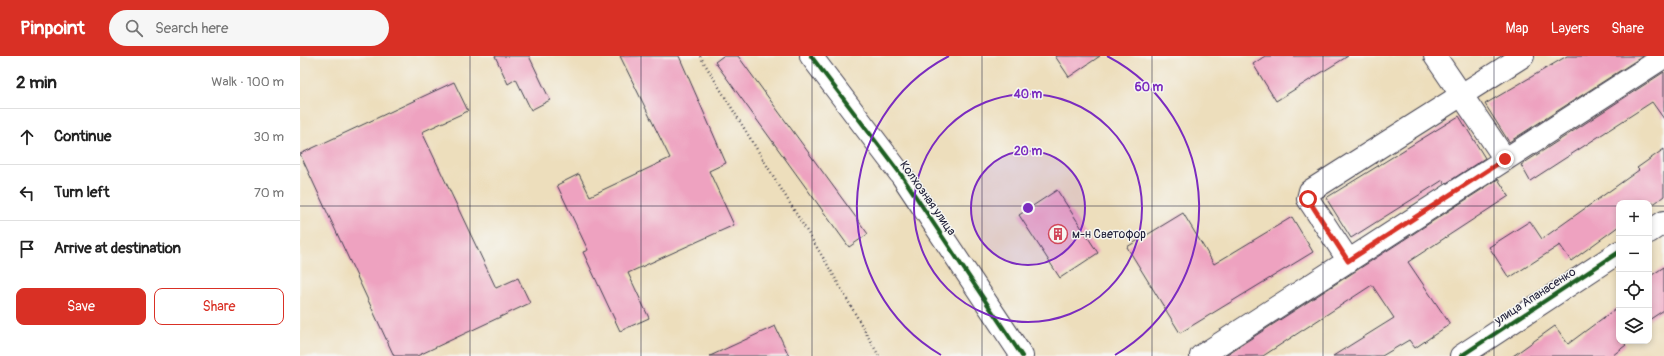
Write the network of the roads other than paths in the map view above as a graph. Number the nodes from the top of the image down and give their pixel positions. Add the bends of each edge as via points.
1 (812, 56) edge
2 (1435, 56) edge
3 (1523, 56) edge
4 (1664, 57) edge
5 (1462, 96) junction
6 (1505, 159) junction
7 (1664, 222) edge
8 (1652, 230) edge
9 (1616, 254) edge
10 (1348, 261) junction
11 (1022, 356) edge
12 (1201, 356) edge
13 (1461, 356) edge

1 - 11 street, Колхозная улица via 902,176
2 - 5 street
3 - 5 street
4 - 6 street
5 - 6 street
5 - 10 street via 1310,191 1308,199
6 - 10 street
7 - 8 street
9 - 13 street, улица Апанасенко
10 - 12 street

